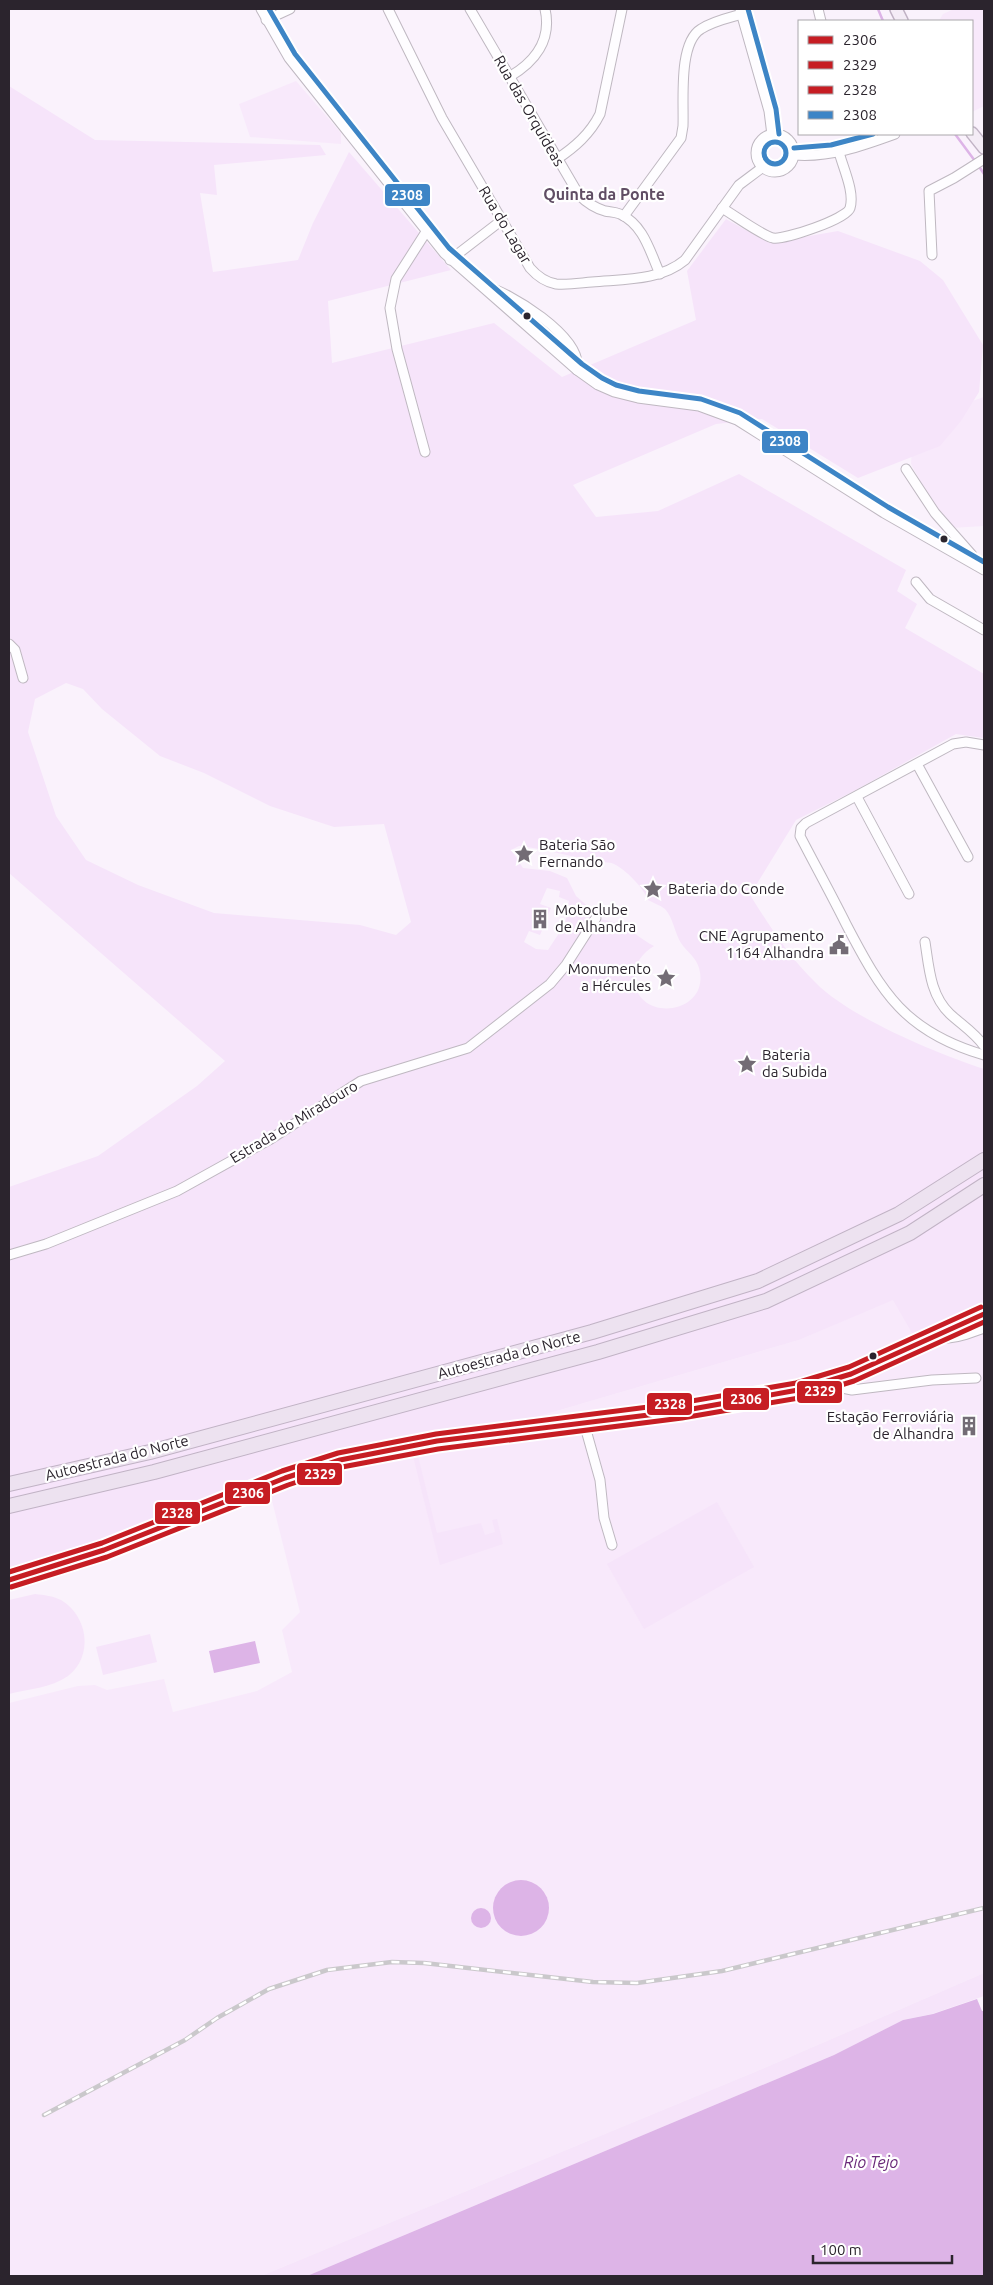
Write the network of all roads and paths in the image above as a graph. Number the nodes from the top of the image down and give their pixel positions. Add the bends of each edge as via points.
1 (261, 9) edge
2 (290, 9) edge
3 (388, 9) edge
4 (470, 9) edge
5 (545, 9) edge
6 (622, 9) edge
7 (741, 12) edge
8 (266, 20) junction
9 (509, 77) junction
10 (973, 134) edge
11 (772, 135) junction
12 (889, 135) edge
13 (984, 148) edge
14 (839, 152) junction
15 (794, 155) junction
16 (557, 159) junction
17 (984, 159) edge
18 (763, 168) junction
19 (722, 208) junction
20 (624, 216) junction
21 (502, 220) junction
22 (426, 232) junction
23 (932, 255) dead end
24 (450, 260) junction
25 (660, 274) junction
26 (479, 284) junction
27 (577, 370) junction
28 (425, 452) dead end
29 (906, 469) dead end
30 (976, 565) junction
31 (984, 570) edge
32 (916, 582) dead end
33 (984, 630) edge
34 (9, 644) edge
35 (23, 678) dead end
36 (984, 745) edge
37 (916, 764) junction
38 (857, 797) junction
39 (968, 857) dead end
40 (908, 894) dead end
41 (596, 918) dead end
42 (924, 942) dead end
43 (984, 1046) edge
44 (984, 1055) edge
45 (984, 1160) edge
46 (984, 1185) edge
47 (9, 1255) edge
48 (984, 1314) edge
49 (984, 1328) edge
50 (936, 1338) junction
51 (976, 1378) dead end
52 (822, 1384) junction
53 (584, 1423) junction
54 (9, 1484) edge
55 (9, 1506) edge
56 (612, 1545) dead end
57 (9, 1580) edge

1 - 8 street
2 - 8 street
3 - 21 street, Rua do Lagar via 442,118
4 - 9 street, Rua das Orquídeas
5 - 9 street via 544,36 538,53 526,67
6 - 16 street via 600,114 575,147
7 - 11 street via 770,111
7 - 20 street via 700,29 691,38 686,54 680,138
8 - 22 street via 299,72
9 - 16 street, Rua das Orquídeas
10 - 13 main road
11 - 15 street via 788,140
11 - 18 street via 761,140 756,151
12 - 14 street
14 - 15 street
14 - 19 street via 852,198 850,210 842,217 784,238 772,238
15 - 18 street via 784,170 773,172
16 - 20 street, Rua das Orquídeas via 579,195 588,203
17 - 23 street via 928,191
18 - 19 street, Rua do Lagar via 739,185
19 - 25 street, Rua do Lagar via 686,260
20 - 25 street, Rua das Orquídeas via 640,230
21 - 24 street
21 - 25 street, Rua do Lagar via 530,268 551,282 563,284
22 - 24 street
22 - 28 street via 396,279 390,308 397,349
24 - 26 street
26 - 27 street
26 - 27 street via 500,291 532,310 561,334 578,362
27 - 30 street via 614,392 699,406 737,420 884,513
29 - 30 street via 935,513 972,555
30 - 31 street
32 - 33 street via 930,599
34 - 35 street via 15,650
36 - 37 street via 959,742
37 - 38 street
37 - 39 street
38 - 40 street
38 - 44 street via 806,823 800,836 871,971 886,993 928,1031 963,1049
41 - 47 street, Estrada do Miradouro via 550,984 468,1048 361,1081 269,1140 177,1190 46,1244
42 - 43 street via 935,993 950,1014
45 - 54 highway, Autoestrada do Norte via 899,1214 758,1281 582,1335 150,1452
46 - 55 highway, Autoestrada do Norte via 910,1232 766,1301 569,1360 164,1469
48 - 50 main road
49 - 50 street via 960,1338
50 - 52 main road
51 - 52 street via 852,1390
52 - 53 main road via 661,1415
53 - 56 street via 600,1480 604,1518
53 - 57 main road via 461,1439 339,1461 291,1475 197,1514

